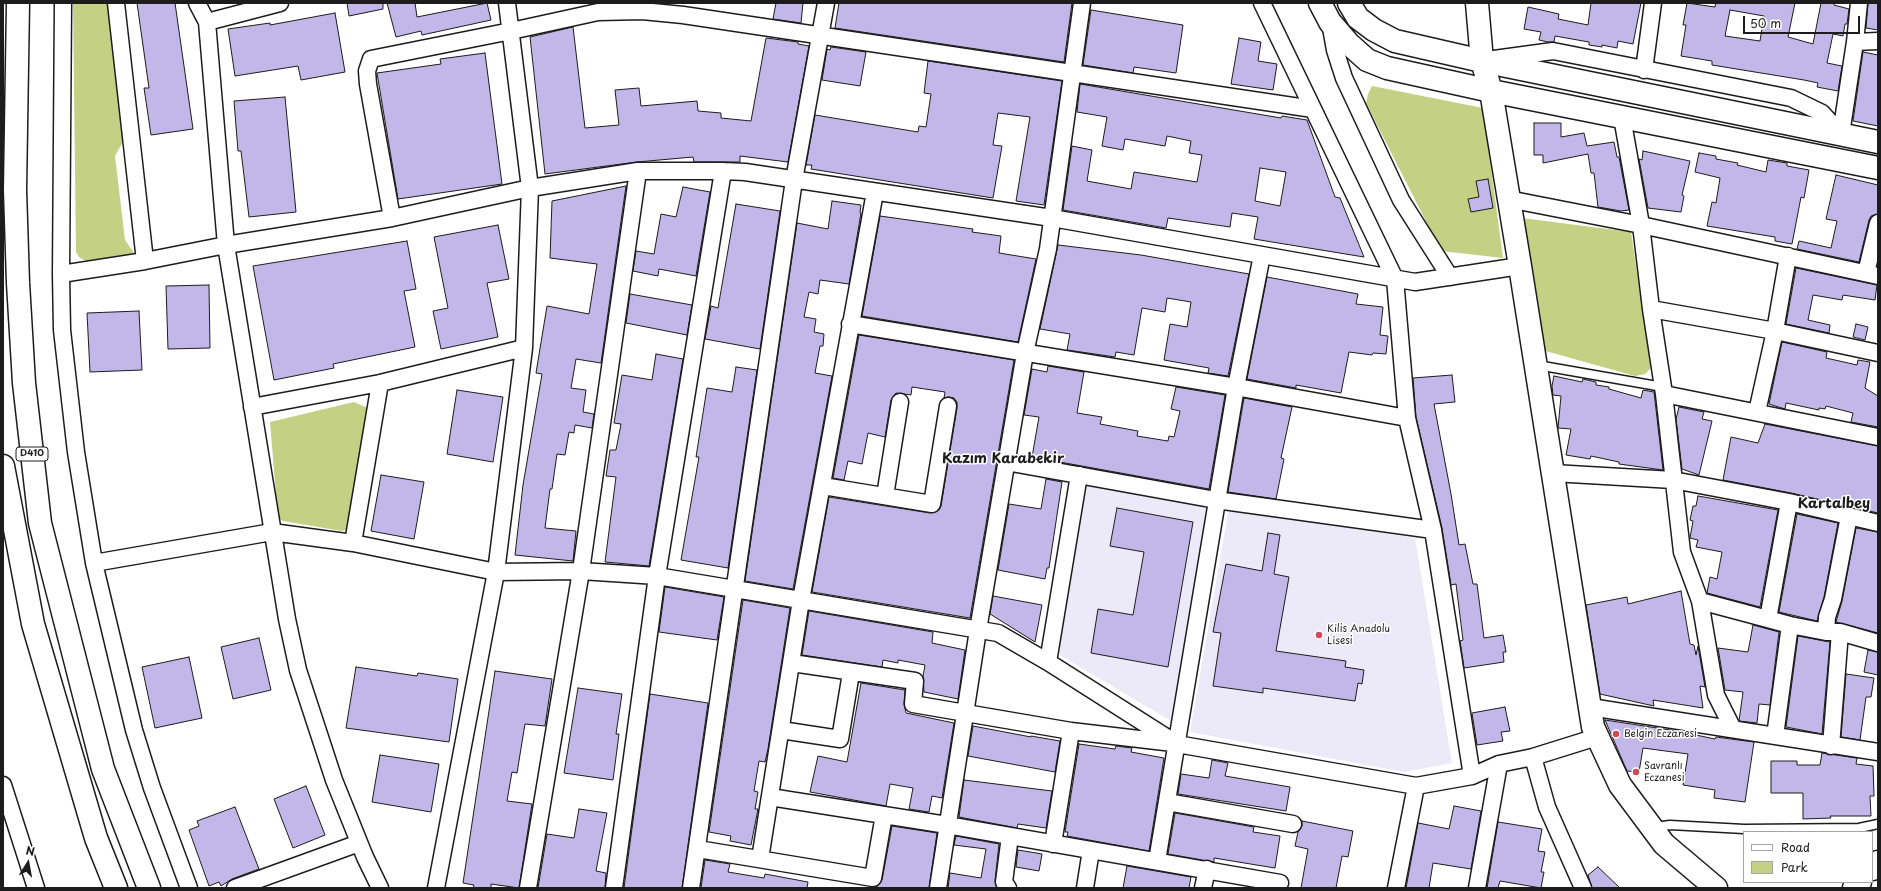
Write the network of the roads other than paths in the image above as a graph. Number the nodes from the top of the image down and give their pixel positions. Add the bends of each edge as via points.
1 (18, 3) edge
2 (63, 3) edge
3 (116, 3) edge
4 (197, 3) edge
5 (280, 3) edge
6 (507, 3) edge
7 (826, 3) edge
8 (1082, 3) edge
9 (1262, 3) edge
10 (1349, 3) edge
11 (1477, 3) edge
12 (1652, 3) edge
13 (1859, 3) edge
14 (1325, 12) edge
15 (207, 22) junction
16 (512, 31) junction
17 (821, 34) junction
18 (1855, 42) junction
19 (1878, 42) edge
20 (1482, 61) junction
21 (1644, 70) junction
22 (1073, 72) junction
23 (1491, 91) junction
24 (1313, 109) junction
25 (1622, 117) junction
26 (1840, 134) junction
27 (1878, 142) edge
28 (1878, 168) edge
29 (638, 171) junction
30 (723, 171) junction
31 (794, 180) junction
32 (530, 188) junction
33 (875, 192) junction
34 (1508, 199) junction
35 (392, 218) junction
36 (1052, 218) junction
37 (1878, 223) edge
38 (1641, 225) junction
39 (226, 245) junction
40 (1262, 255) junction
41 (1788, 256) junction
42 (145, 261) junction
43 (1520, 266) junction
44 (61, 274) junction
45 (1872, 275) edge
46 (1450, 277) junction
47 (1395, 279) junction
48 (1650, 309) junction
49 (850, 324) junction
50 (1775, 331) junction
51 (524, 348) junction
52 (1878, 353) edge
53 (1025, 354) junction
54 (1536, 365) junction
55 (380, 383) junction
56 (1236, 387) junction
57 (1663, 390) junction
58 (900, 402) dead end
59 (948, 406) dead end
60 (252, 407) junction
61 (1757, 412) junction
62 (1407, 418) junction
63 (1878, 437) edge
64 (1006, 462) junction
65 (3, 466) edge
66 (1553, 473) junction
67 (1079, 475) junction
68 (1673, 480) junction
69 (823, 486) junction
70 (885, 496) junction
71 (1216, 500) junction
72 (1789, 502) junction
73 (1849, 516) junction
74 (1878, 523) edge
75 (1433, 530) junction
76 (272, 532) junction
77 (353, 543) junction
78 (94, 563) junction
79 (496, 572) junction
80 (581, 572) junction
81 (657, 576) junction
82 (735, 590) junction
83 (801, 600) junction
84 (1700, 601) junction
85 (1768, 619) junction
86 (1790, 625) junction
87 (978, 630) junction
88 (1833, 632) junction
89 (1878, 643) edge
90 (792, 662) junction
91 (1048, 662) junction
92 (851, 673) junction
93 (1590, 707) junction
94 (965, 713) junction
95 (1733, 729) junction
96 (781, 730) junction
97 (1072, 731) junction
98 (1775, 736) junction
99 (1597, 737) junction
100 (1177, 744) junction
101 (1831, 746) junction
102 (1878, 752) edge
103 (1534, 757) junction
104 (1499, 764) junction
105 (1472, 776) junction
106 (1416, 786) junction
107 (4, 792) edge
108 (770, 798) junction
109 (1167, 802) junction
110 (884, 815) junction
111 (1293, 824) dead end
112 (1878, 824) edge
113 (947, 825) junction
114 (1652, 827) junction
115 (1010, 836) junction
116 (359, 843) junction
117 (1053, 844) junction
118 (698, 849) junction
119 (1092, 850) junction
120 (760, 859) junction
121 (1157, 861) junction
122 (1206, 869) junction
123 (1280, 883) dead end
124 (36, 888) edge
125 (116, 888) edge
126 (149, 888) edge
127 (189, 888) edge
128 (235, 888) edge
129 (380, 888) edge
130 (437, 888) edge
131 (528, 888) edge
132 (614, 888) edge
133 (691, 888) edge
134 (938, 888) edge
135 (1008, 888) edge
136 (1085, 888) edge
137 (1203, 888) edge
138 (1396, 888) edge
139 (1477, 888) edge
140 (1583, 888) edge
141 (1716, 888) edge

1 - 126 main road, D410 via 15,190 18,283 24,383 40,523 103,769
2 - 44 street
3 - 42 street
4 - 15 street
5 - 15 street
6 - 16 street
7 - 17 street
8 - 22 street
9 - 24 street
10 - 20 main road via 1358,18 1395,41
11 - 20 main road
12 - 21 street
13 - 18 street
14 - 23 main road via 1348,43 1367,60 1387,68
14 - 46 street via 1344,78 1401,200
15 - 39 street
16 - 17 street via 598,12 642,11
16 - 32 street
16 - 35 street via 371,59 367,70
17 - 22 street
17 - 31 street
18 - 19 street
18 - 26 street
20 - 21 street via 1553,52
20 - 23 main road
20 - 26 main road
21 - 26 street via 1791,98 1822,113
22 - 24 street
22 - 36 street
23 - 25 main road
23 - 34 main road
24 - 47 street
25 - 28 main road
25 - 38 street
26 - 27 main road
29 - 30 street
29 - 32 street
29 - 80 street
30 - 31 street
30 - 81 street
31 - 33 street
31 - 82 street
32 - 35 street
32 - 51 street
33 - 36 street
33 - 49 street
34 - 38 street
34 - 43 main road
35 - 39 street
36 - 40 street
36 - 53 street via 1048,249
37 - 45 street
38 - 41 street
38 - 48 street
39 - 42 street
39 - 60 street
40 - 47 street
40 - 56 street
41 - 45 street
41 - 50 street
42 - 44 street
43 - 46 street
43 - 54 main road
44 - 78 street via 62,330 76,452
46 - 47 street via 1415,282
47 - 62 street
48 - 50 street
48 - 57 street
49 - 53 street
49 - 69 street
50 - 52 street
50 - 61 street
51 - 55 street
51 - 79 street
53 - 56 street
53 - 64 street
54 - 57 lane
54 - 66 main road
55 - 60 street
55 - 77 street
56 - 62 street
56 - 71 street
57 - 61 street
57 - 68 street
58 - 70 street
59 - 70 street via 932,504
60 - 76 street
61 - 63 street
62 - 75 street
64 - 67 street
64 - 87 street
65 - 125 main road, D410 via 33,624 96,838
66 - 68 street
66 - 93 main road
67 - 71 street
67 - 91 street
68 - 72 street
68 - 84 street via 1682,552
69 - 70 street
69 - 83 street
71 - 75 street
71 - 100 street
72 - 73 street
72 - 85 street
73 - 74 street
73 - 88 street via 1833,599 1827,617
75 - 105 street
76 - 77 street
76 - 78 street
76 - 116 street via 286,619 298,670 334,780
77 - 79 street
78 - 127 street via 134,730
79 - 80 street
79 - 130 street
80 - 81 street
80 - 131 street
81 - 82 street
81 - 132 street
82 - 83 street
82 - 118 street
83 - 87 street
83 - 90 street
84 - 85 street
84 - 95 street via 1716,695
85 - 86 street
86 - 88 street
86 - 98 street
87 - 91 street via 998,633
87 - 94 street
88 - 89 street
88 - 101 street
90 - 92 street
90 - 96 street
91 - 100 street
92 - 94 street via 915,681 913,704
92 - 96 street via 840,739
93 - 95 street
93 - 99 main road
94 - 97 street
94 - 113 street
95 - 98 street
96 - 108 street
97 - 100 street
97 - 117 street
98 - 101 street
99 - 103 street
99 - 114 main road via 1620,785
100 - 106 street
100 - 109 street
101 - 102 street
103 - 104 street
103 - 140 street via 1547,807
104 - 105 street
104 - 139 street
105 - 106 street
106 - 138 street
107 - 124 street
108 - 110 street
108 - 120 street
109 - 111 street
109 - 121 street
110 - 113 street
110 - 120 street via 873,878
112 - 114 lane via 1859,828 1744,829 1670,824
113 - 115 street
113 - 134 street
114 - 141 main road via 1664,844
115 - 117 street
115 - 135 street via 1004,882
116 - 128 street
116 - 129 street
117 - 119 street
118 - 120 street
118 - 133 street
119 - 121 street
119 - 136 street
121 - 122 street
122 - 123 street
122 - 137 street

